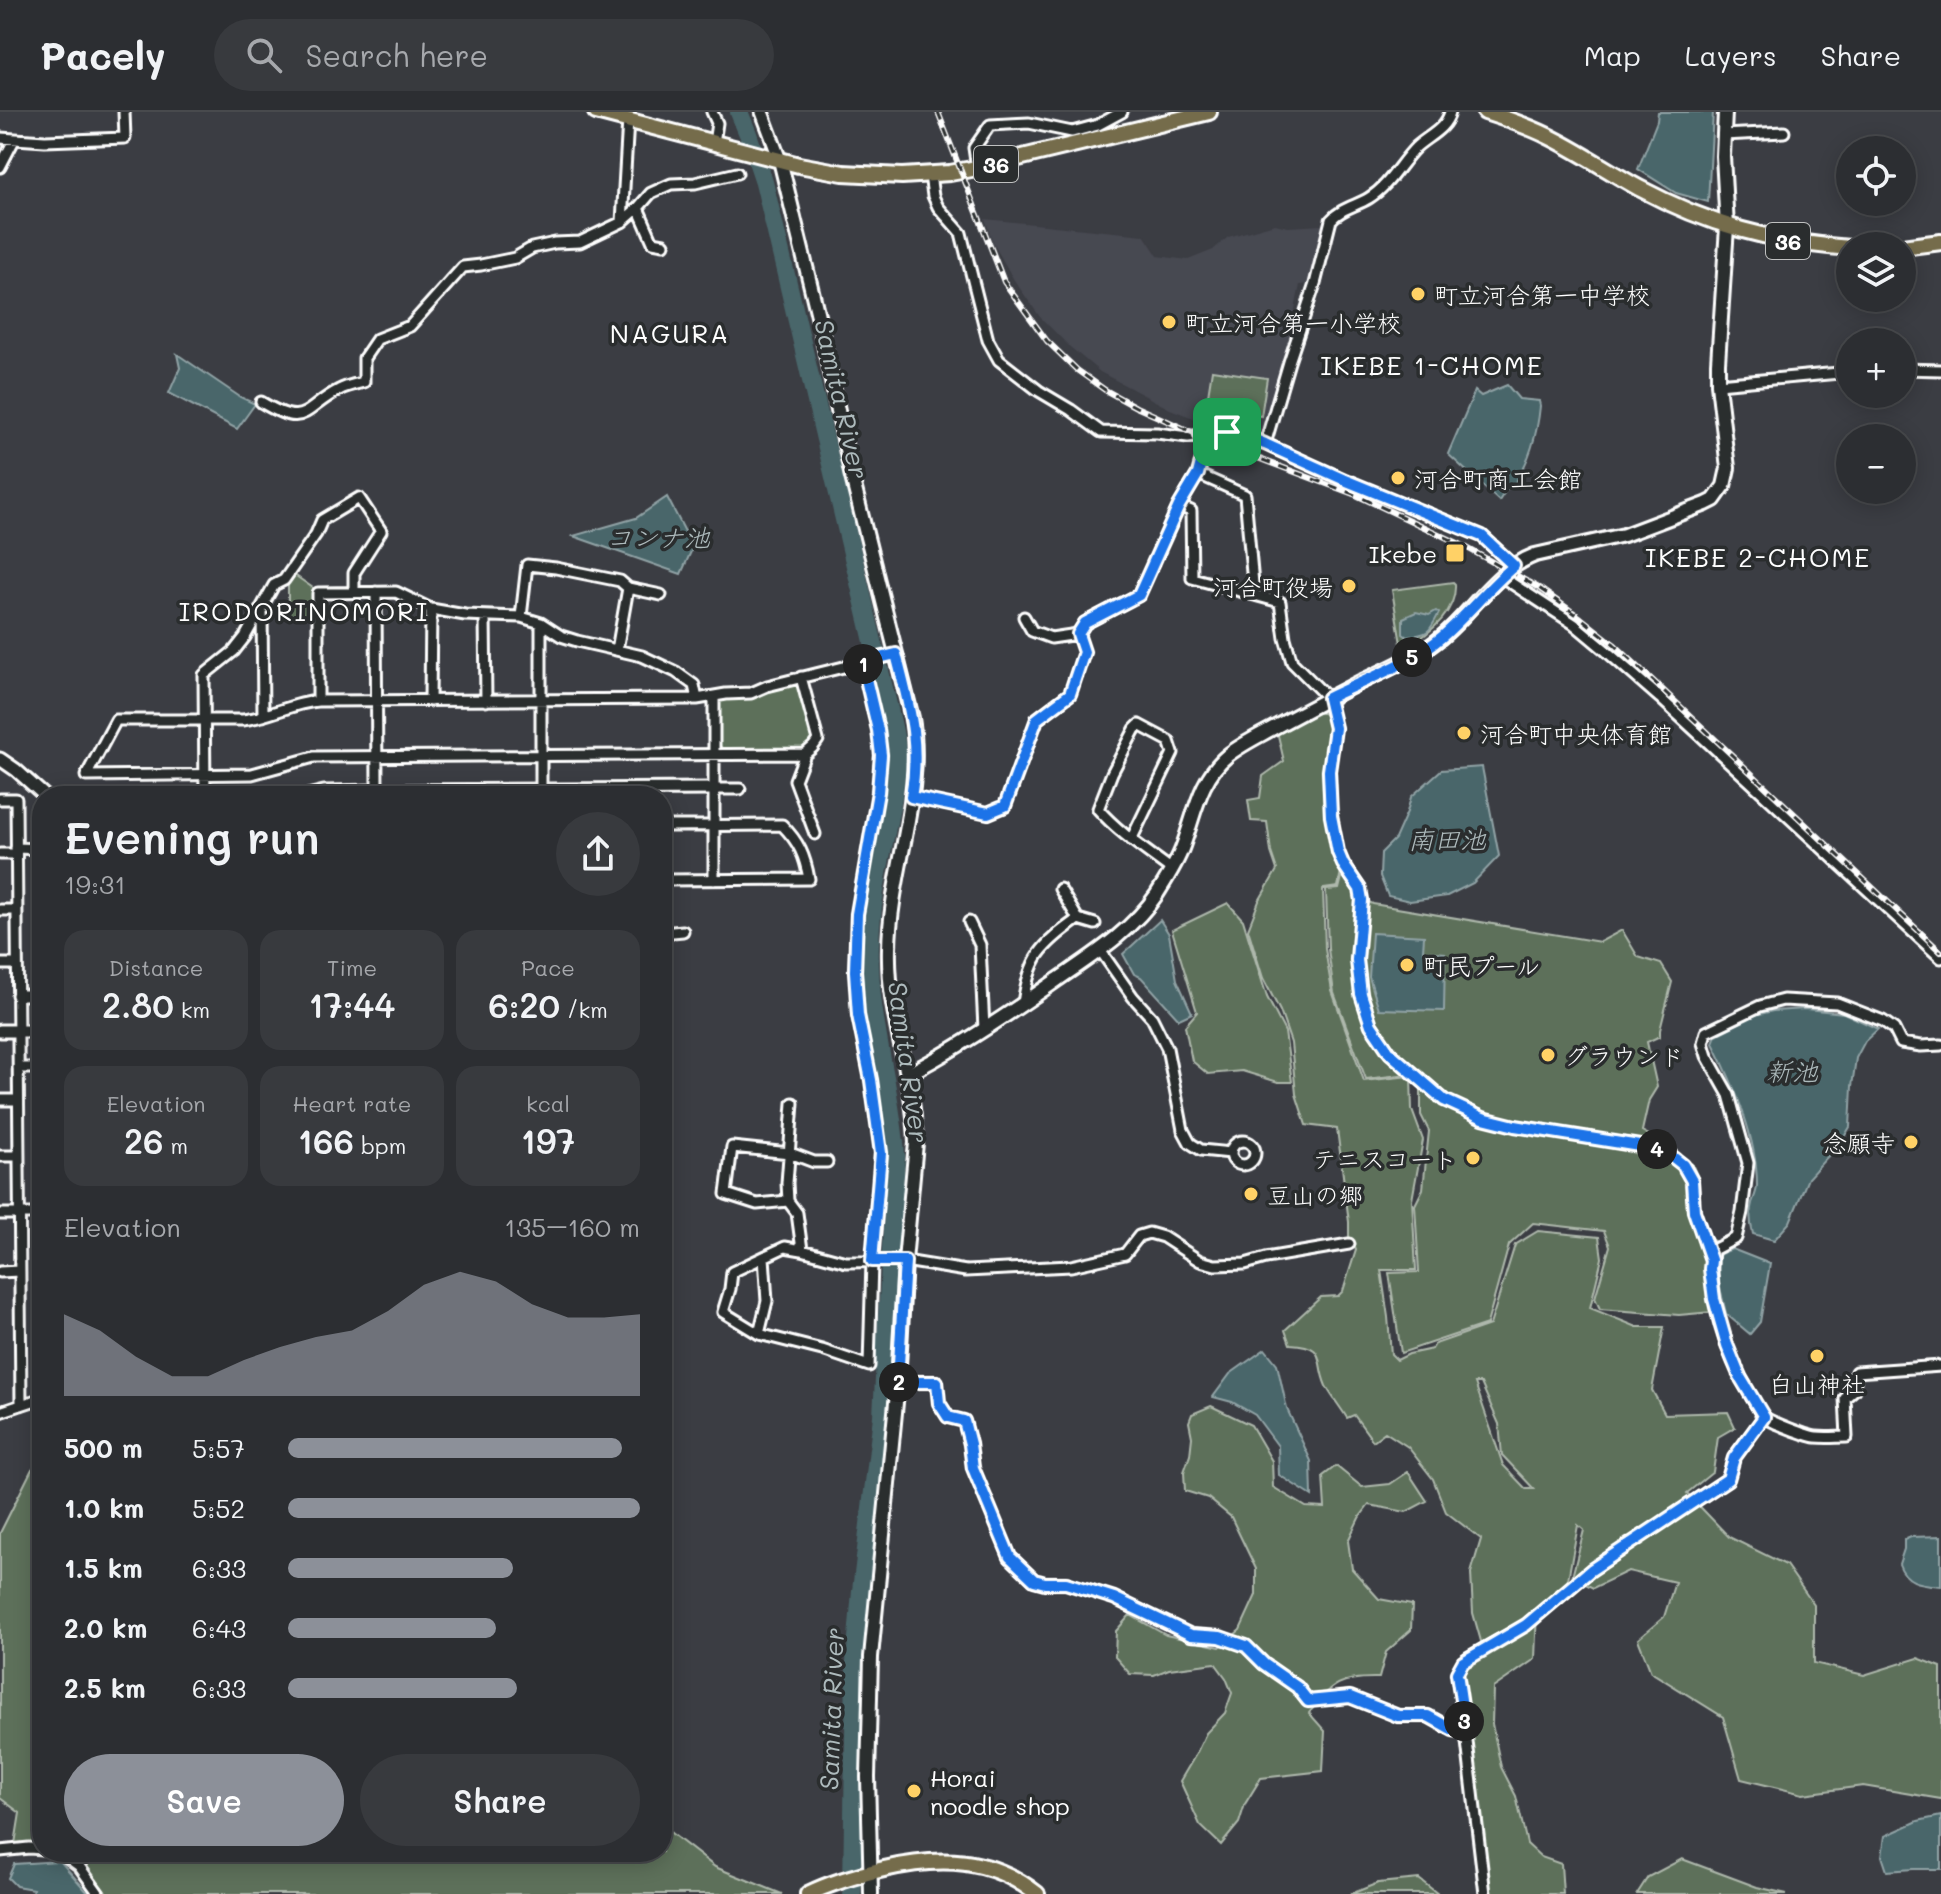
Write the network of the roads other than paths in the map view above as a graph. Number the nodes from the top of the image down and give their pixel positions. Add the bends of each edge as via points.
1 (124, 112) edge
2 (596, 112) edge
3 (712, 112) edge
4 (762, 112) edge
5 (1122, 112) edge
6 (1209, 112) edge
7 (1485, 112) edge
8 (1725, 112) edge
9 (1450, 114) edge
10 (628, 120) junction
11 (1784, 132) dead end
12 (1723, 135) junction
13 (0, 138) edge
14 (14, 140) junction
15 (714, 143) junction
16 (775, 159) junction
17 (0, 167) edge
18 (977, 168) junction
19 (737, 173) dead end
20 (930, 175) junction
21 (638, 208) junction
22 (622, 222) junction
23 (1727, 227) junction
24 (1941, 242) edge
25 (664, 244) dead end
26 (1916, 245) edge
27 (1836, 247) edge
28 (1916, 369) edge
29 (1941, 370) edge
30 (1836, 373) edge
31 (1718, 384) junction
32 (261, 402) dead end
33 (1200, 435) junction
34 (1265, 444) junction
35 (1198, 474) junction
36 (1179, 506) junction
37 (1514, 566) junction
38 (1502, 577) junction
39 (628, 588) junction
40 (354, 592) junction
41 (376, 592) junction
42 (661, 595) dead end
43 (1254, 595) junction
44 (262, 606) junction
45 (431, 609) junction
46 (485, 616) junction
47 (521, 617) junction
48 (1024, 617) dead end
49 (541, 623) junction
50 (1078, 634) junction
51 (617, 650) junction
52 (896, 654) junction
53 (862, 662) junction
54 (801, 677) junction
55 (714, 697) junction
56 (1328, 698) junction
57 (697, 699) junction
58 (540, 700) junction
59 (318, 701) junction
60 (376, 701) junction
61 (430, 701) junction
62 (486, 701) junction
63 (263, 716) junction
64 (204, 721) junction
65 (540, 754) junction
66 (714, 754) junction
67 (805, 754) junction
68 (377, 756) junction
69 (0, 759) edge
70 (205, 775) junction
71 (34, 786) edge
72 (205, 786) edge
73 (377, 786) edge
74 (541, 786) edge
75 (714, 789) junction
76 (740, 789) dead end
77 (672, 790) edge
78 (911, 797) junction
79 (0, 799) edge
80 (714, 825) junction
81 (672, 826) edge
82 (815, 834) dead end
83 (1131, 840) junction
84 (32, 850) edge
85 (16, 851) junction
86 (0, 854) edge
87 (1172, 870) junction
88 (672, 880) edge
89 (714, 880) junction
90 (1060, 889) dead end
91 (0, 910) edge
92 (16, 910) junction
93 (1078, 919) junction
94 (969, 922) dead end
95 (1095, 924) dead end
96 (683, 931) dead end
97 (672, 932) edge
98 (1100, 950) junction
99 (1941, 958) edge
100 (0, 964) edge
101 (16, 964) junction
102 (17, 995) junction
103 (32, 995) edge
104 (1023, 1004) junction
105 (984, 1029) junction
106 (0, 1031) edge
107 (18, 1031) junction
108 (32, 1031) edge
109 (1941, 1045) edge
110 (18, 1068) junction
111 (32, 1068) edge
112 (908, 1074) junction
113 (0, 1100) edge
114 (18, 1100) junction
115 (793, 1103) dead end
116 (790, 1153) junction
117 (1231, 1153) dead end
118 (0, 1156) edge
119 (18, 1156) junction
120 (827, 1162) dead end
121 (788, 1201) junction
122 (0, 1214) edge
123 (19, 1214) junction
124 (32, 1214) edge
125 (1349, 1244) dead end
126 (802, 1250) junction
127 (764, 1257) junction
128 (1711, 1260) junction
129 (872, 1261) junction
130 (905, 1261) junction
131 (19, 1271) junction
132 (0, 1272) edge
133 (759, 1334) junction
134 (1941, 1366) edge
135 (898, 1382) junction
136 (32, 1401) edge
137 (21, 1405) junction
138 (0, 1412) edge
139 (1764, 1417) junction
140 (1466, 1733) junction
141 (32, 1848) edge
142 (0, 1851) edge
143 (74, 1862) edge
144 (866, 1873) junction
145 (99, 1894) edge
146 (809, 1894) edge
147 (871, 1894) edge
148 (1037, 1894) edge
149 (1485, 1894) edge

1 - 14 street via 125,138
2 - 10 main road, 36
3 - 15 street via 717,123
4 - 16 street
5 - 18 street via 1072,132 1029,123 990,125 974,148
6 - 18 main road, 36
7 - 23 main road, 36 via 1522,124 1639,188
8 - 12 main road
9 - 34 street via 1372,197 1331,220
10 - 15 main road, 36
10 - 22 street
11 - 12 street
12 - 23 main road
13 - 14 street
14 - 17 street
15 - 16 main road, 36
16 - 20 main road, 36 via 843,173
16 - 52 main road via 820,324
18 - 20 main road, 36
19 - 21 street via 671,184 651,193
20 - 33 street via 938,207 961,233 988,340 999,360 1101,432
21 - 22 street
21 - 25 street via 653,242
22 - 32 street via 580,242 555,243 515,258 463,267 410,326 377,339 364,358 364,382 340,390 306,414 294,417
23 - 27 main road, 36
23 - 31 main road
24 - 26 main road
28 - 29 street
30 - 31 street
31 - 37 main road via 1728,468 1714,500 1624,535 1535,555
33 - 34 street via 1210,430
33 - 35 street via 1205,448
34 - 37 street via 1482,536
35 - 36 street
35 - 43 street via 1245,495
36 - 43 street via 1191,511 1192,578
36 - 50 street via 1139,595 1085,623
37 - 38 main road
38 - 56 main road via 1431,645
38 - 99 street via 1605,650
39 - 42 street
39 - 47 street via 620,581 527,565
39 - 51 street
40 - 41 street
40 - 44 street via 354,573 381,531 359,498 322,520
40 - 59 street via 318,593
41 - 45 street via 396,592
41 - 60 street
43 - 56 street via 1280,602 1292,662
44 - 63 street
44 - 64 street via 234,651 204,675
45 - 46 street
45 - 61 street
46 - 47 street
46 - 62 street
47 - 49 street
48 - 50 street via 1032,631 1051,638
49 - 51 street via 561,636
49 - 58 street
50 - 78 street via 1084,652 1070,694 1037,719 1005,806 988,813
51 - 57 street via 676,672 694,685
52 - 53 street
52 - 78 main road via 916,743
53 - 54 street
53 - 129 street via 881,755 857,914 855,971 881,1153
54 - 55 street via 751,693
54 - 67 street via 818,740
55 - 57 street
55 - 66 street
56 - 87 main road via 1227,756 1200,791
56 - 128 street via 1335,728 1329,771 1331,816 1338,852 1360,889 1357,960 1361,994 1377,1035 1444,1100 1483,1118 1664,1150 1683,1165 1692,1181 1694,1211
57 - 58 street
58 - 62 street
58 - 65 street
59 - 60 street
59 - 63 street
60 - 61 street
60 - 68 street
61 - 62 street
63 - 64 street
64 - 70 street
64 - 70 street via 116,720 86,776
65 - 66 street
65 - 68 street
65 - 74 street
66 - 67 street
66 - 75 street
67 - 82 street via 795,780
68 - 70 street via 314,757 252,774
68 - 73 street
69 - 71 street
70 - 72 street
75 - 76 street
75 - 77 street
75 - 80 street
78 - 112 main road via 888,950 890,988
79 - 85 street via 16,799
80 - 81 street
80 - 89 street
80 - 89 street via 782,825 805,858 809,879
83 - 83 street via 1173,753 1169,741 1139,725 1098,809
83 - 87 street
84 - 85 street
85 - 86 street
85 - 92 street
87 - 98 main road via 1136,919
88 - 89 street
90 - 93 street
91 - 92 street
92 - 101 street
93 - 95 street
93 - 104 street via 1053,936 1036,957
94 - 105 street via 980,945
96 - 97 street
98 - 104 main road
98 - 117 street via 1152,1018 1167,1048 1190,1143 1201,1150
100 - 101 street
101 - 102 street
102 - 103 street
102 - 107 street
104 - 105 main road
105 - 112 main road
106 - 107 street
107 - 108 street
107 - 110 street
109 - 128 street via 1901,1043 1883,1021 1837,1003 1783,1000 1706,1032 1707,1056 1729,1095 1748,1163 1736,1238 1713,1250
110 - 111 street
110 - 114 street
112 - 130 main road via 916,1143
113 - 114 street
114 - 119 street
115 - 116 street
116 - 120 street
116 - 121 street
116 - 121 street via 732,1147 726,1194 757,1204
118 - 119 street
119 - 123 street
121 - 126 street via 797,1213
122 - 123 street
123 - 124 street
123 - 131 street
125 - 130 street via 1215,1265 1149,1233 1139,1236 1125,1254 1071,1266 966,1271
126 - 127 street via 785,1247
126 - 129 street via 846,1262
127 - 133 street via 767,1301
127 - 133 street via 732,1272 723,1312
128 - 139 street via 1714,1299 1727,1345
129 - 130 street
129 - 133 street via 869,1366
130 - 135 main road
131 - 132 street
131 - 137 street
134 - 139 street via 1856,1372 1854,1390 1845,1398 1847,1437 1816,1437
135 - 140 street via 937,1382 939,1403 948,1417 964,1421 973,1468 1010,1557 1034,1580 1066,1583 1114,1598 1191,1635 1246,1646 1308,1701 1350,1697 1398,1716 1428,1716
135 - 144 main road via 871,1657
136 - 137 street
137 - 138 street
139 - 140 street via 1734,1458 1728,1479 1591,1570 1526,1625 1463,1662 1457,1673
140 - 149 street
141 - 142 street
143 - 145 street
144 - 146 main road
144 - 147 main road
144 - 148 main road via 954,1861 998,1871

